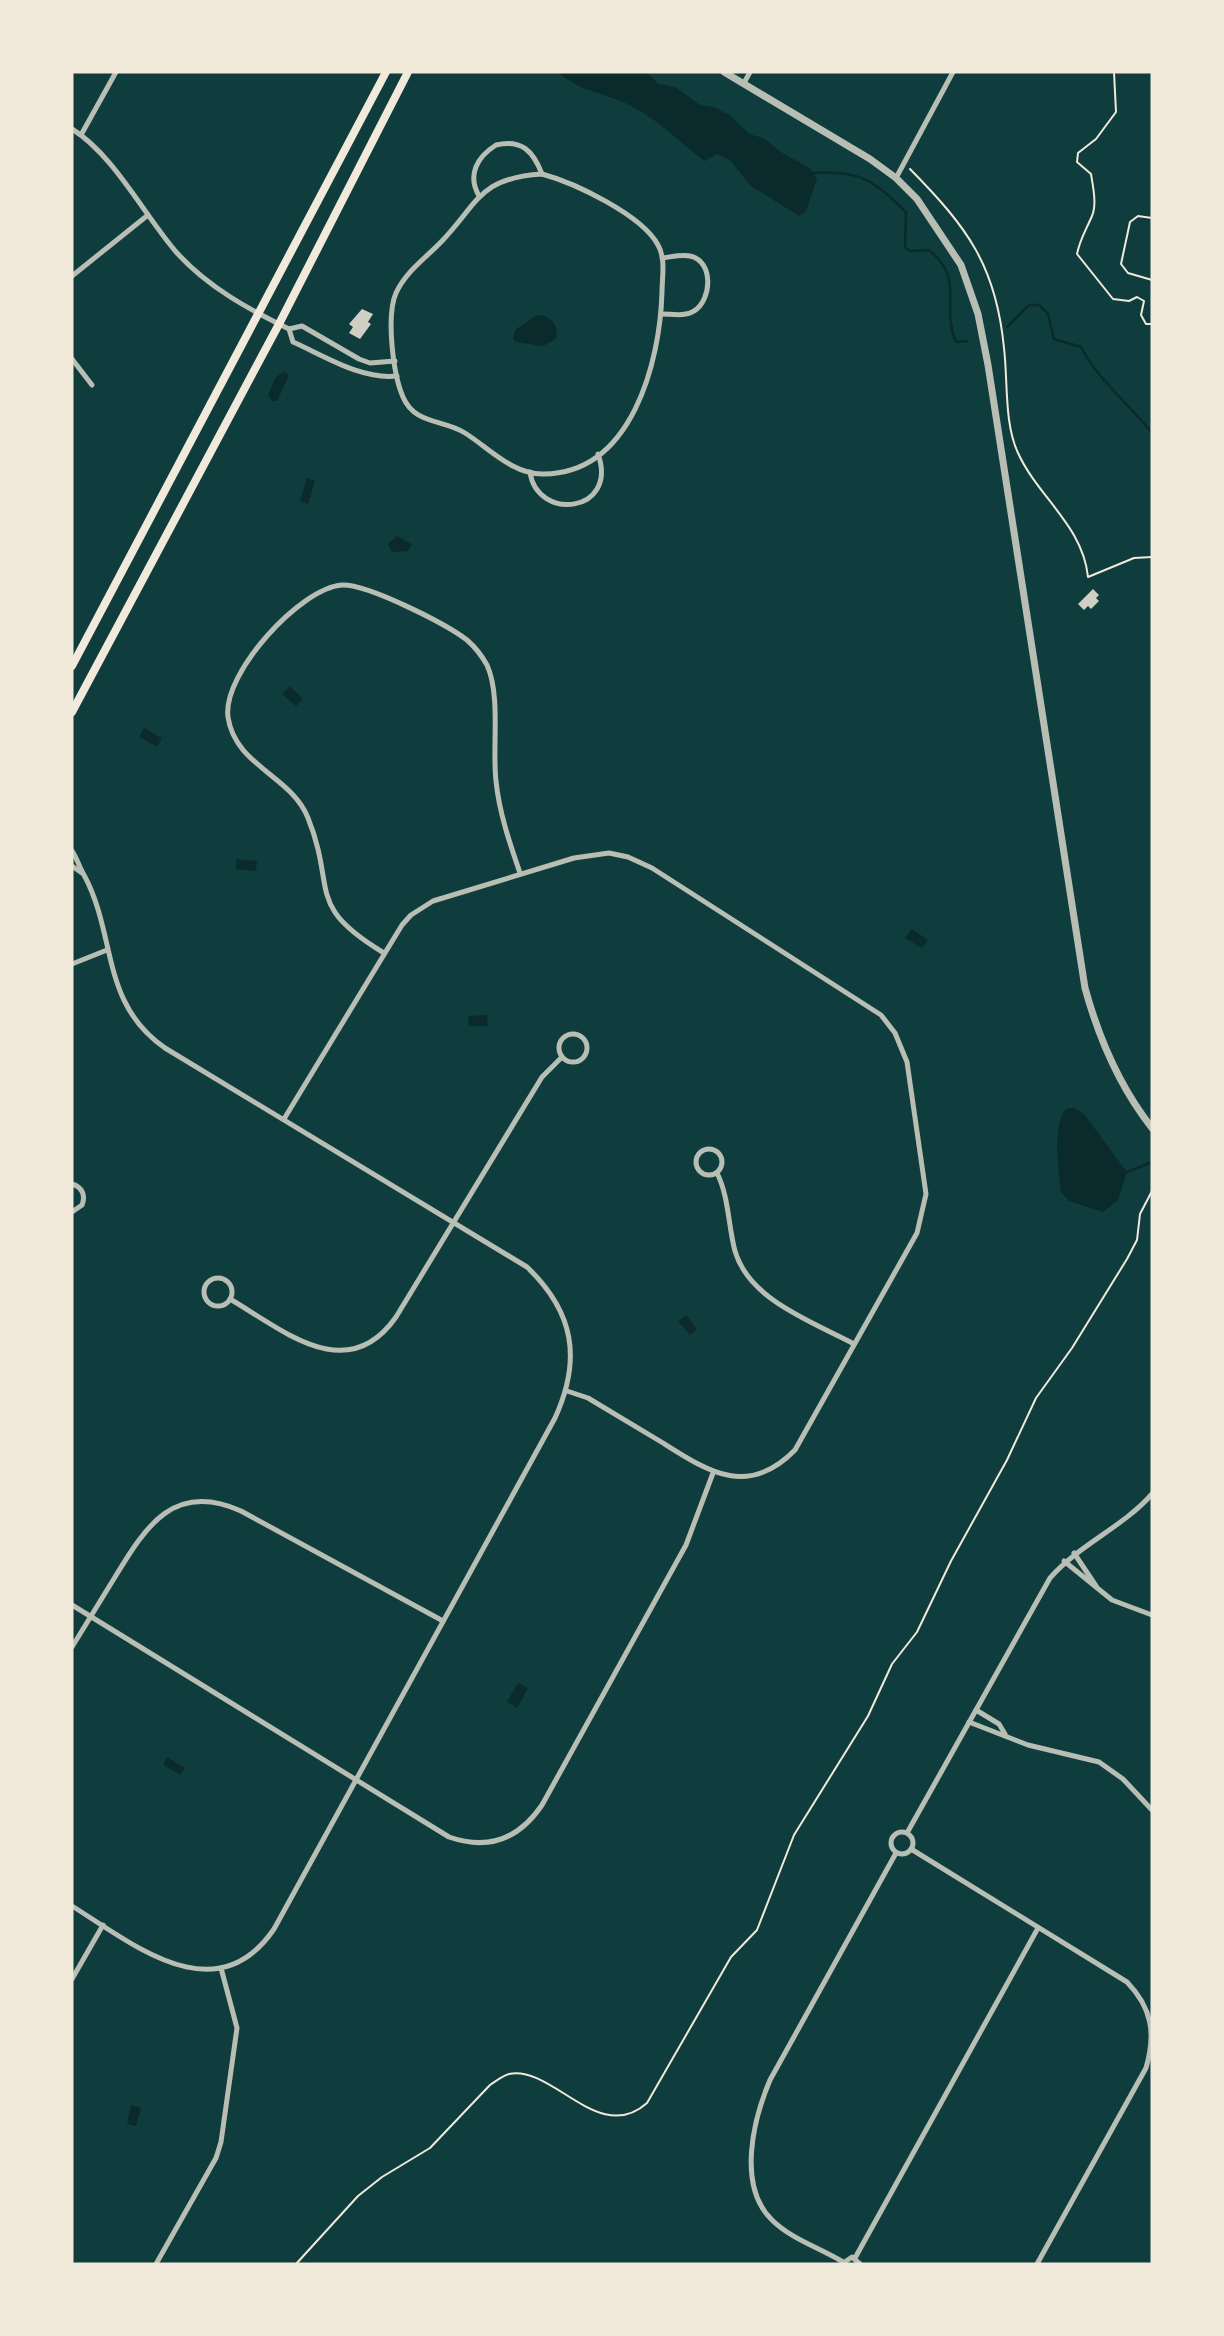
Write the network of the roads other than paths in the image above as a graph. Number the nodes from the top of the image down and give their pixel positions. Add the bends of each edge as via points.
1 (116, 72) edge
2 (386, 72) edge
3 (408, 72) edge
4 (724, 72) edge
5 (750, 72) edge
6 (953, 72) edge
7 (744, 83) junction
8 (72, 129) edge
9 (80, 135) junction
10 (542, 174) junction
11 (897, 178) junction
12 (479, 196) junction
13 (148, 215) junction
14 (662, 258) junction
15 (72, 276) edge
16 (259, 314) junction
17 (661, 314) junction
18 (279, 324) junction
19 (289, 329) junction
20 (72, 359) edge
21 (395, 361) junction
22 (397, 376) junction
23 (92, 385) dead end
24 (598, 454) junction
25 (530, 472) junction
26 (72, 666) edge
27 (72, 712) edge
28 (72, 851) edge
29 (72, 866) edge
30 (82, 873) junction
31 (520, 873) junction
32 (107, 950) junction
33 (384, 953) junction
34 (72, 964) edge
35 (562, 1057) junction
36 (285, 1119) junction
37 (1152, 1128) edge
38 (717, 1173) junction
39 (72, 1184) edge
40 (72, 1212) edge
41 (454, 1221) junction
42 (230, 1299) junction
43 (854, 1344) junction
44 (567, 1391) junction
45 (713, 1474) junction
46 (1152, 1494) edge
47 (1074, 1553) junction
48 (1064, 1561) junction
49 (1098, 1588) junction
50 (72, 1605) edge
51 (1152, 1615) edge
52 (91, 1617) junction
53 (443, 1621) junction
54 (72, 1647) edge
55 (976, 1710) junction
56 (969, 1722) junction
57 (1005, 1734) junction
58 (356, 1781) junction
59 (1152, 1811) edge
60 (907, 1833) junction
61 (911, 1849) junction
62 (896, 1853) junction
63 (72, 1906) edge
64 (103, 1925) junction
65 (1038, 1928) junction
66 (221, 1968) junction
67 (72, 1979) edge
68 (1152, 2025) edge
69 (855, 2258) junction
70 (842, 2263) edge
71 (156, 2264) edge
72 (860, 2264) edge
73 (1037, 2264) edge

1 - 9 street
2 - 16 main road
3 - 18 main road
4 - 7 street
5 - 7 street
6 - 11 street
7 - 11 street
8 - 9 street
9 - 13 street
10 - 12 street via 514,178
10 - 12 street via 529,150 519,144 496,145 477,163 472,178
10 - 14 street via 573,185 635,221 652,237
11 - 37 street via 949,244 978,314 1077,941 1093,1016 1131,1100
12 - 21 street via 396,293 391,322
13 - 15 street
13 - 16 street via 205,280
14 - 17 street
14 - 17 street via 695,258 705,269 708,285 695,311
16 - 18 street
16 - 26 main road
17 - 24 street via 637,406 621,434
18 - 19 street
18 - 27 main road
19 - 21 street via 302,326 370,362
19 - 22 street via 293,342 363,373
20 - 23 street
21 - 22 street
22 - 25 street via 404,400 416,414 461,430 499,458
24 - 25 street via 566,471
24 - 25 street via 604,474 601,486 592,496 568,504 542,497 533,487
28 - 30 street
29 - 30 street
30 - 32 street via 93,894
31 - 33 street via 422,907 402,925
31 - 33 street via 498,799 492,686 481,655 457,634 365,588 342,586 317,593 296,608 238,671 230,692 228,720 243,752 292,795 308,817 331,910 348,929
31 - 43 street via 599,853 636,860 861,1000 889,1025 906,1062 925,1211
32 - 34 street
32 - 36 street via 122,1001 152,1039
33 - 36 street
35 - 35 street via 569,1062 582,1059 587,1051 584,1038 566,1035 560,1043
35 - 41 street via 542,1076
36 - 41 street
38 - 38 street via 722,1161 719,1154 711,1149 699,1153 695,1165 700,1172 708,1176
38 - 43 street via 734,1249 751,1282 774,1300
39 - 40 street via 84,1196 82,1205
41 - 42 street via 387,1330 351,1350 316,1348
41 - 44 street via 527,1267 555,1298 570,1342
42 - 42 street via 231,1290 223,1280 215,1279 205,1287 210,1304 223,1305
43 - 45 street via 803,1438 786,1459 752,1475
44 - 45 street via 588,1398
44 - 53 street
45 - 58 street via 687,1545 551,1791 523,1828 490,1843 458,1840
46 - 47 street
47 - 48 street
47 - 49 street
48 - 49 street
48 - 55 street
49 - 51 street via 1127,1608
50 - 52 street
52 - 53 street via 142,1533 161,1514 198,1501 222,1502 241,1511
52 - 54 street
52 - 58 street
53 - 58 street
55 - 56 street
55 - 57 street via 999,1724
56 - 57 street
56 - 60 street
57 - 59 street via 1028,1745 1099,1762 1123,1779
58 - 66 street via 268,1937 248,1956
60 - 61 street
60 - 62 street via 893,1836 891,1847
61 - 62 street via 906,1854
61 - 65 street
62 - 70 street via 770,2080 757,2121 751,2170 759,2203 782,2228
63 - 64 street
64 - 66 street via 175,1966
64 - 67 street
65 - 68 street via 1127,1982 1146,2006
65 - 69 street
66 - 71 street via 237,2028 221,2142
68 - 73 street via 1146,2068
69 - 70 street
69 - 72 street

